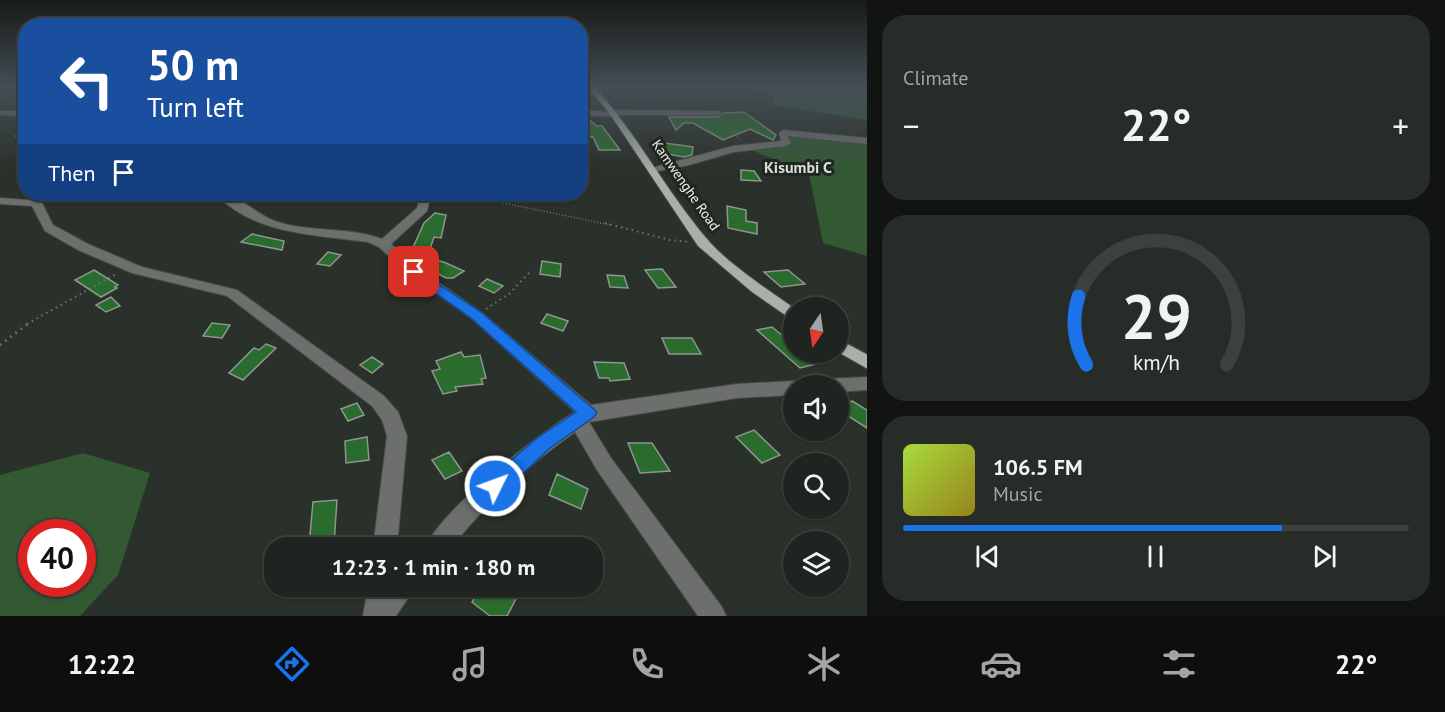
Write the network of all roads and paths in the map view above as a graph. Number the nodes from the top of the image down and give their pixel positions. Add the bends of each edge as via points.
1 (614, 114) edge
2 (867, 141) edge
3 (653, 169) junction
4 (0, 201) edge
5 (232, 201) edge
6 (424, 201) edge
7 (496, 201) edge
8 (30, 202) joint
9 (704, 243) junction
10 (384, 244) junction
11 (130, 267) junction
12 (532, 270) dead end
13 (783, 308) edge
14 (476, 315) junction
15 (0, 345) edge
16 (849, 351) edge
17 (867, 363) edge
18 (867, 382) edge
19 (849, 384) edge
20 (783, 389) edge
21 (583, 416) junction
22 (386, 537) edge
23 (445, 537) edge
24 (379, 597) edge
25 (394, 597) edge
26 (378, 616) edge
27 (713, 616) edge

1 - 3 main road, Kamwenghe Road
2 - 3 street via 783,133 786,143 733,149
3 - 9 main road, Kamwenghe Road
4 - 8 street
5 - 10 street via 274,225
6 - 10 street via 423,208
7 - 9 path via 670,240
8 - 11 street via 37,204 39,214 50,228
9 - 13 main road, Kamwenghe Road
10 - 14 street via 414,272
11 - 15 path via 37,317
11 - 22 street via 232,293 378,401 391,417 397,436
12 - 14 path via 509,294
14 - 21 street
16 - 17 main road
18 - 19 street
20 - 21 street via 737,392
21 - 23 street via 544,443 463,515
21 - 27 street via 604,464
24 - 26 street
25 - 26 street

